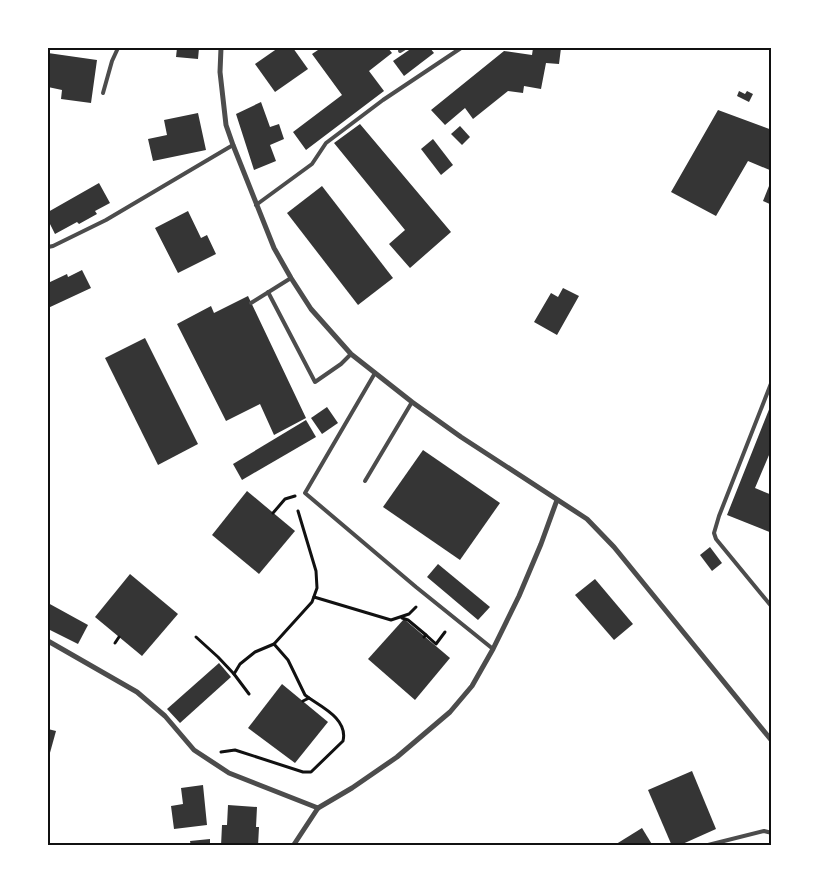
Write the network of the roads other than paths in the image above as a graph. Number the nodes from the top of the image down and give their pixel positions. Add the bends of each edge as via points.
1 (118, 48) edge
2 (221, 48) edge
3 (405, 48) edge
4 (461, 48) edge
5 (400, 51) dead end
6 (103, 93) dead end
7 (232, 145) junction
8 (256, 205) junction
9 (48, 247) edge
10 (291, 278) junction
11 (268, 292) junction
12 (251, 303) dead end
13 (351, 354) junction
14 (375, 373) junction
15 (772, 381) edge
16 (412, 402) junction
17 (365, 481) dead end
18 (556, 500) junction
19 (772, 607) edge
20 (48, 641) edge
21 (494, 649) junction
22 (772, 741) edge
23 (318, 808) junction
24 (772, 832) edge
25 (293, 846) edge
26 (704, 846) edge

1 - 6 lane
2 - 7 street via 220,72 226,125
3 - 5 lane
4 - 8 lane via 326,143 312,164
7 - 8 street
7 - 9 lane via 106,220
8 - 10 street
10 - 11 lane
10 - 13 street via 311,309
11 - 12 lane
11 - 13 lane via 315,382
13 - 14 street
14 - 16 street
14 - 21 lane via 305,493
15 - 19 lane via 714,533
16 - 17 lane
16 - 18 street
18 - 21 street via 541,544
18 - 22 street via 586,519 614,547
20 - 23 street via 137,692 194,750 229,773
21 - 23 street via 472,686 450,712 397,757
23 - 25 street
24 - 26 lane via 764,831

